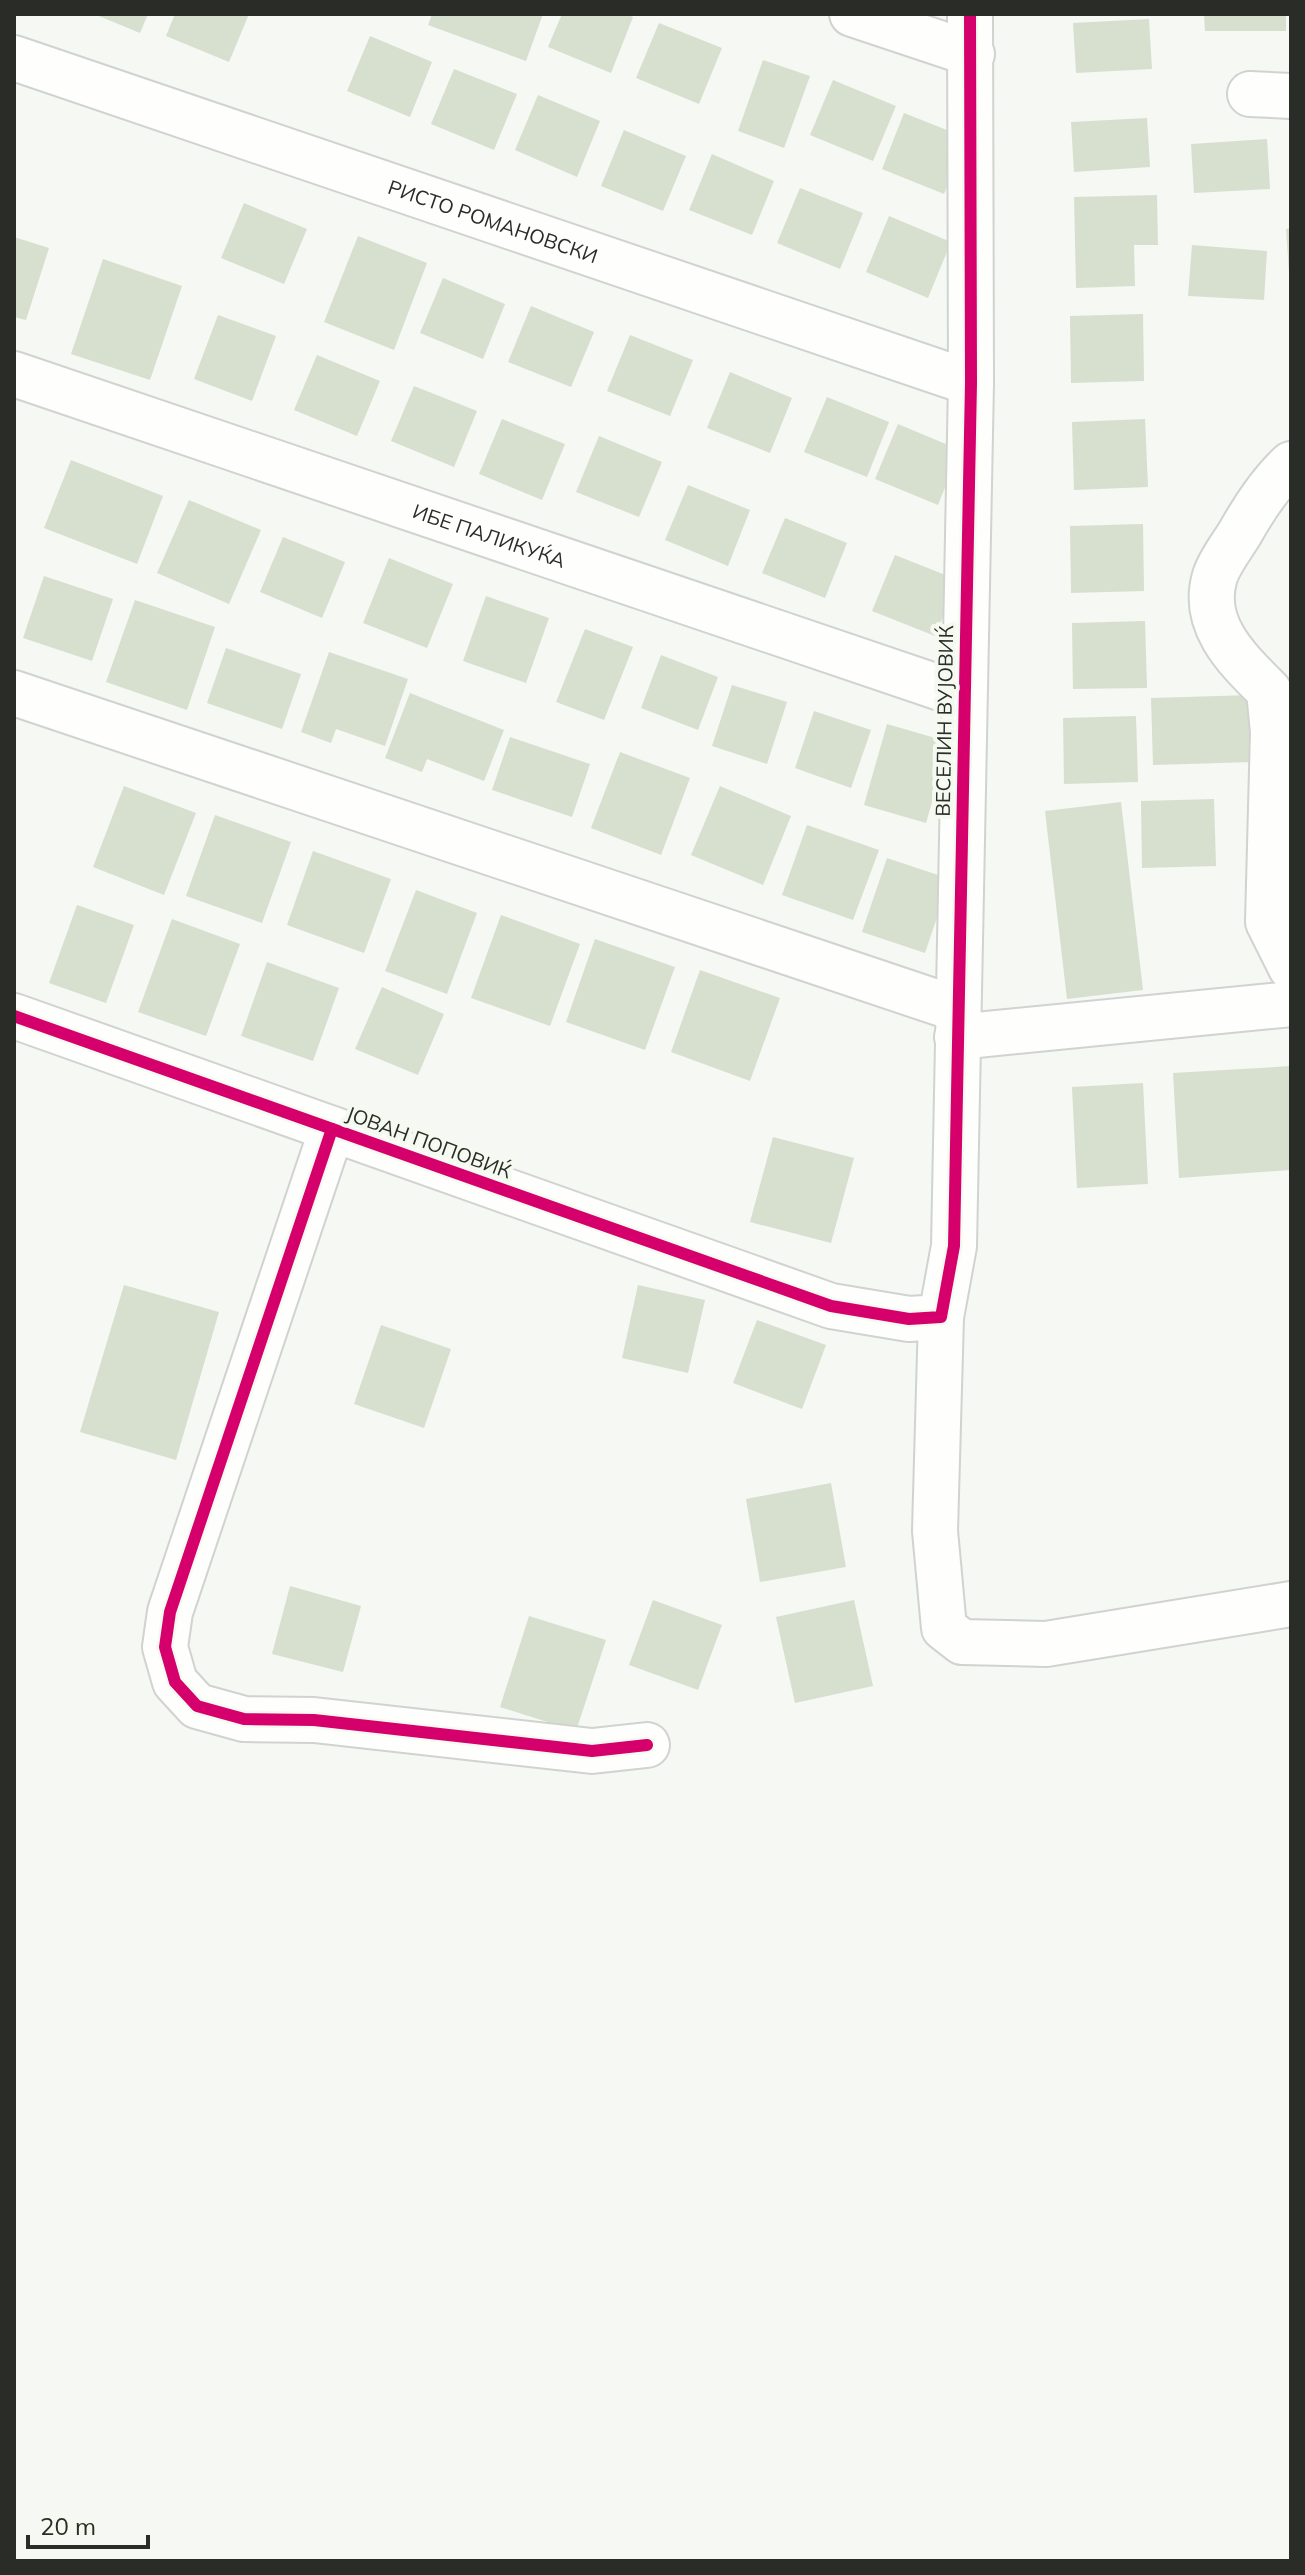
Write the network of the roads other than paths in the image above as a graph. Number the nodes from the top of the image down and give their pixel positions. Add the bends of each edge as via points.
1 (852, 14) edge
2 (971, 34) edge
3 (14, 58) edge
4 (14, 374) edge
5 (971, 383) junction
6 (1291, 464) edge
7 (14, 693) edge
8 (964, 696) junction
9 (1291, 968) edge
10 (1291, 1004) edge
11 (14, 1016) edge
12 (957, 1023) junction
13 (332, 1129) junction
14 (941, 1317) junction
15 (1291, 1604) edge
16 (647, 1745) dead end

1 - 2 street
2 - 5 street, ВЕСЕЛИН ВУЈОВИЌ
3 - 5 street, РИСТО РОМАНОВСКИ
4 - 8 street, ИБЕ ПАЛИКУЌА
5 - 8 street, ВЕСЕЛИН ВУЈОВИЌ
6 - 9 street via 1245,522 1216,574 1213,590 1213,613 1230,652 1269,691 1273,732 1268,922
7 - 12 street
8 - 12 street, ВЕСЕЛИН ВУЈОВИЌ
10 - 12 street
11 - 13 street, ЈОВАН ПОПОВИЌ
12 - 14 street, ВЕСЕЛИН ВУЈОВИЌ via 954,1246
13 - 14 street, ЈОВАН ПОПОВИЌ via 831,1306 909,1319
13 - 16 street via 170,1612 165,1647 175,1682 197,1706 244,1719 314,1720 592,1751
14 - 15 street, ВЕСЕЛИН ВУЈОВИЌ via 935,1531 944,1628 952,1637 962,1642 1046,1644

